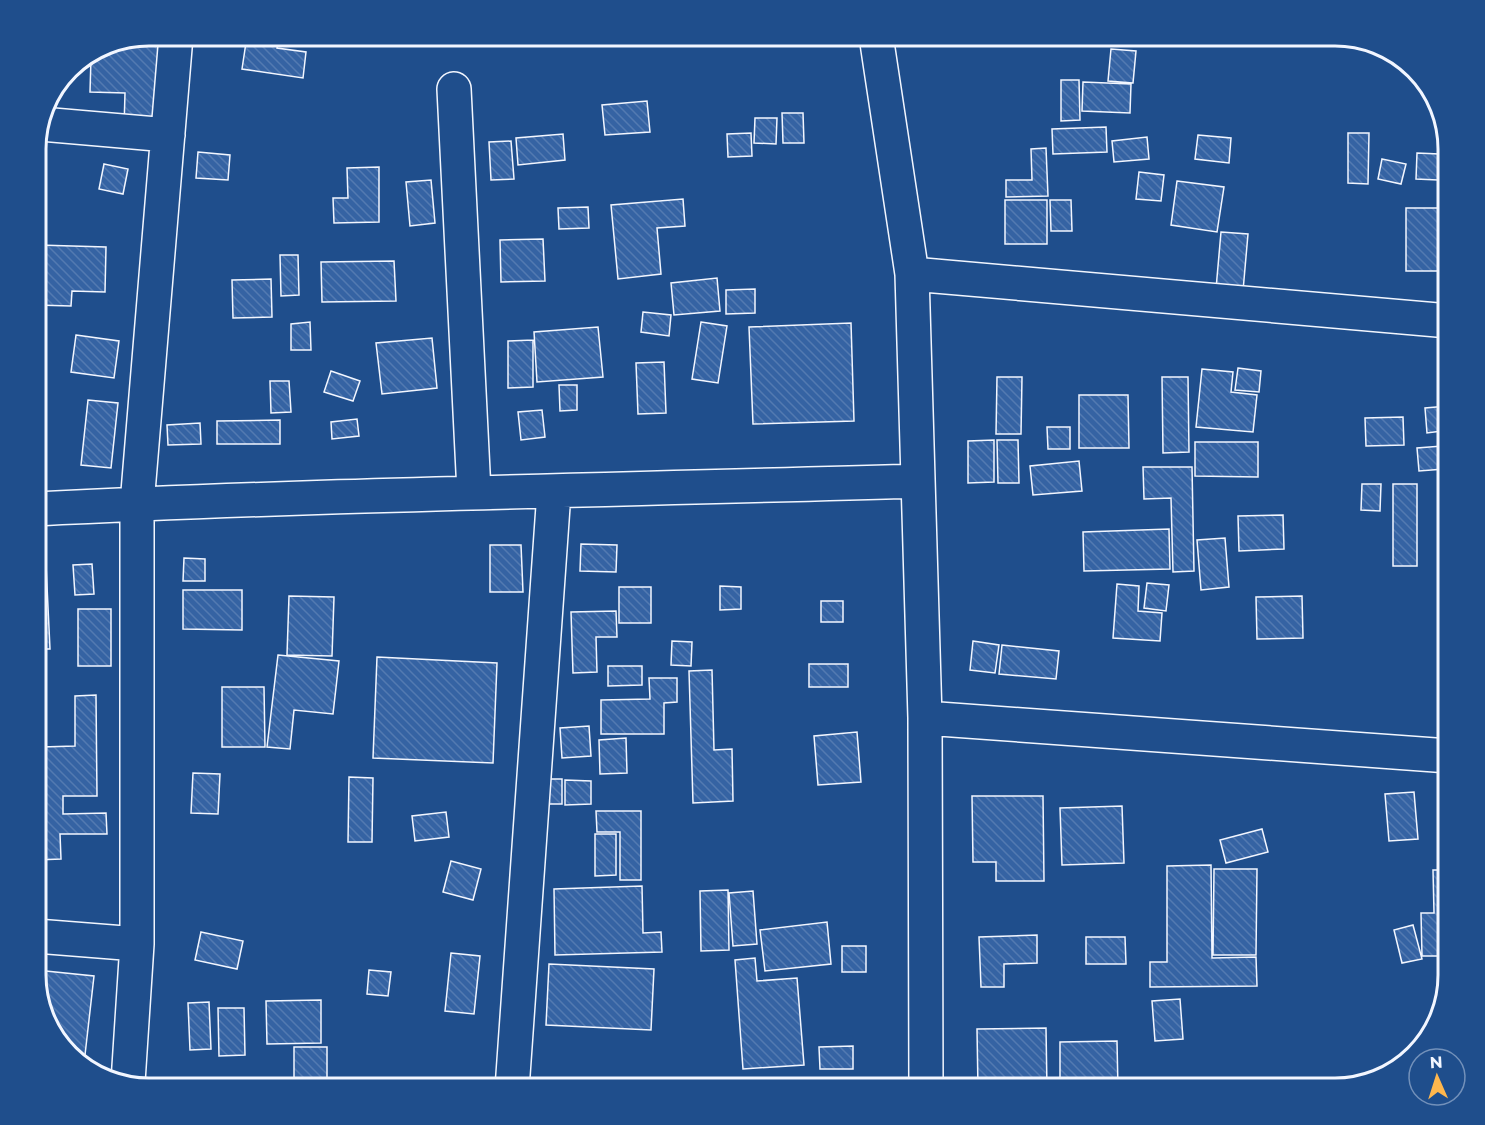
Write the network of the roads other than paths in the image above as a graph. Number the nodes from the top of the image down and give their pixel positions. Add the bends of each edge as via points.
1 (175, 46) edge
2 (878, 46) edge
3 (454, 89) dead end
4 (50, 125) edge
5 (168, 135) junction
6 (912, 274) junction
7 (1438, 320) edge
8 (917, 481) junction
9 (474, 492) junction
10 (554, 492) junction
11 (137, 504) junction
12 (47, 508) edge
13 (925, 718) junction
14 (1438, 755) edge
15 (47, 937) edge
16 (137, 944) junction
17 (128, 1076) edge
18 (513, 1078) edge
19 (926, 1078) edge

1 - 5 street
2 - 6 street
3 - 9 street
4 - 5 street
5 - 11 street
6 - 7 street
6 - 8 street
8 - 10 street
8 - 13 street
9 - 10 street
9 - 11 street
10 - 18 street
11 - 12 street
11 - 16 street
13 - 14 street
13 - 19 street
15 - 16 street
16 - 17 street

